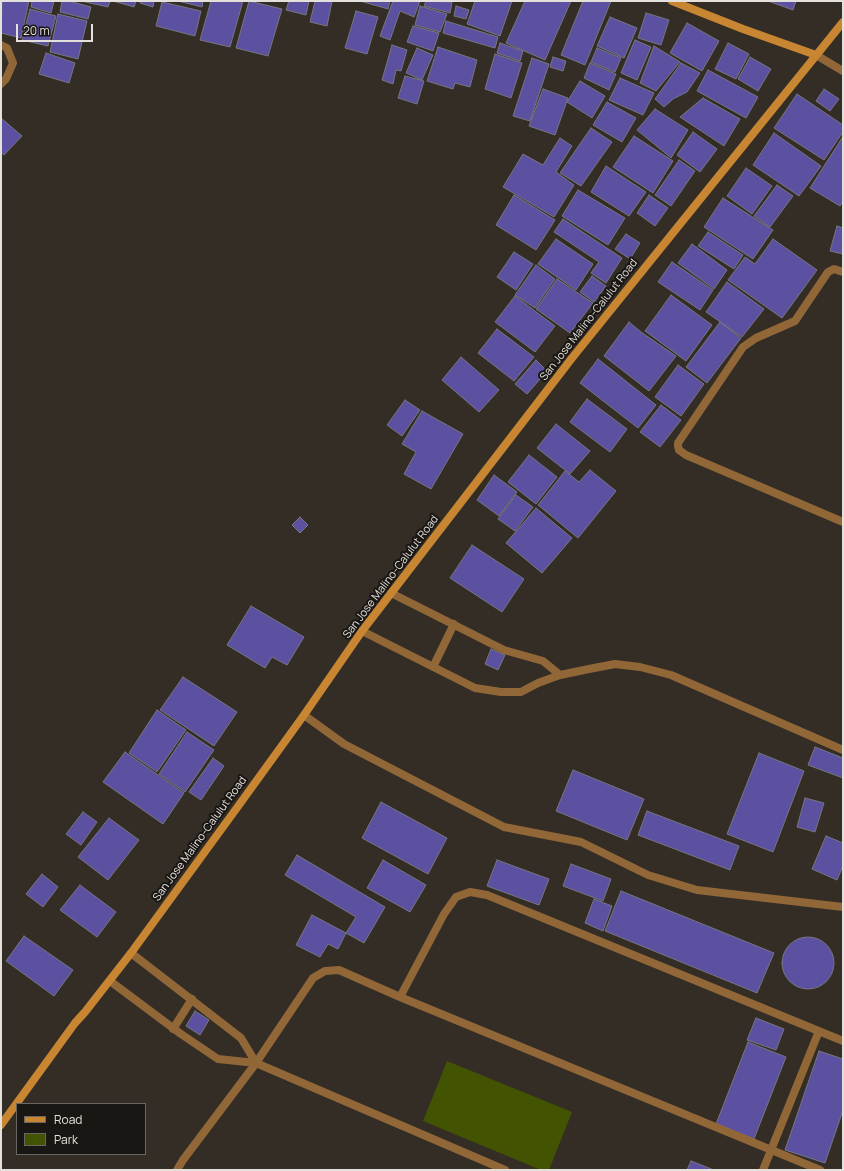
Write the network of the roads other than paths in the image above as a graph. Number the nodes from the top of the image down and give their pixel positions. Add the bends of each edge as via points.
1 (672, 1) edge
2 (843, 22) edge
3 (1, 46) edge
4 (816, 55) junction
5 (843, 71) edge
6 (1, 84) edge
7 (843, 272) edge
8 (843, 522) edge
9 (391, 593) junction
10 (454, 624) junction
11 (362, 631) junction
12 (433, 667) junction
13 (560, 675) junction
14 (304, 715) junction
15 (843, 750) edge
16 (843, 907) edge
17 (131, 953) junction
18 (110, 981) junction
19 (400, 997) junction
20 (192, 999) junction
21 (173, 1029) junction
22 (819, 1031) junction
23 (843, 1041) edge
24 (256, 1063) junction
25 (17, 1103) edge
26 (16, 1105) edge
27 (1, 1125) edge
28 (771, 1149) junction
29 (177, 1170) edge
30 (505, 1170) edge
31 (763, 1170) edge
32 (820, 1170) edge

1 - 4 main road via 743,30
2 - 4 main road, San Jose Malino-Calulut Road
3 - 6 street via 7,48 13,62
4 - 5 street
4 - 9 main road, San Jose Malino-Calulut Road via 572,358
7 - 8 street via 834,269 828,272 796,321 756,338 743,347 678,443 679,450 686,455
9 - 10 street
9 - 11 main road, San Jose Malino-Calulut Road
10 - 12 street
10 - 13 street via 504,650 543,661
11 - 12 street
11 - 14 main road, San Jose Malino-Calulut Road
12 - 13 street via 475,688 501,692 521,692
13 - 15 street via 615,664 672,675
14 - 16 street via 344,744 504,827 581,842 648,875 696,890
14 - 17 main road, San Jose Malino-Calulut Road
17 - 18 main road, San Jose Malino-Calulut Road
17 - 20 street
18 - 21 street
18 - 25 main road, San Jose Malino-Calulut Road
19 - 22 street via 444,914 456,897 470,892 487,895
19 - 24 street via 339,970 325,971 313,978
19 - 28 street
20 - 21 street
20 - 24 street via 241,1038
21 - 24 street via 218,1059
22 - 23 street
22 - 28 street
24 - 29 street
24 - 30 street
26 - 27 main road, San Jose Malino-Calulut Road
28 - 31 street
28 - 32 street

